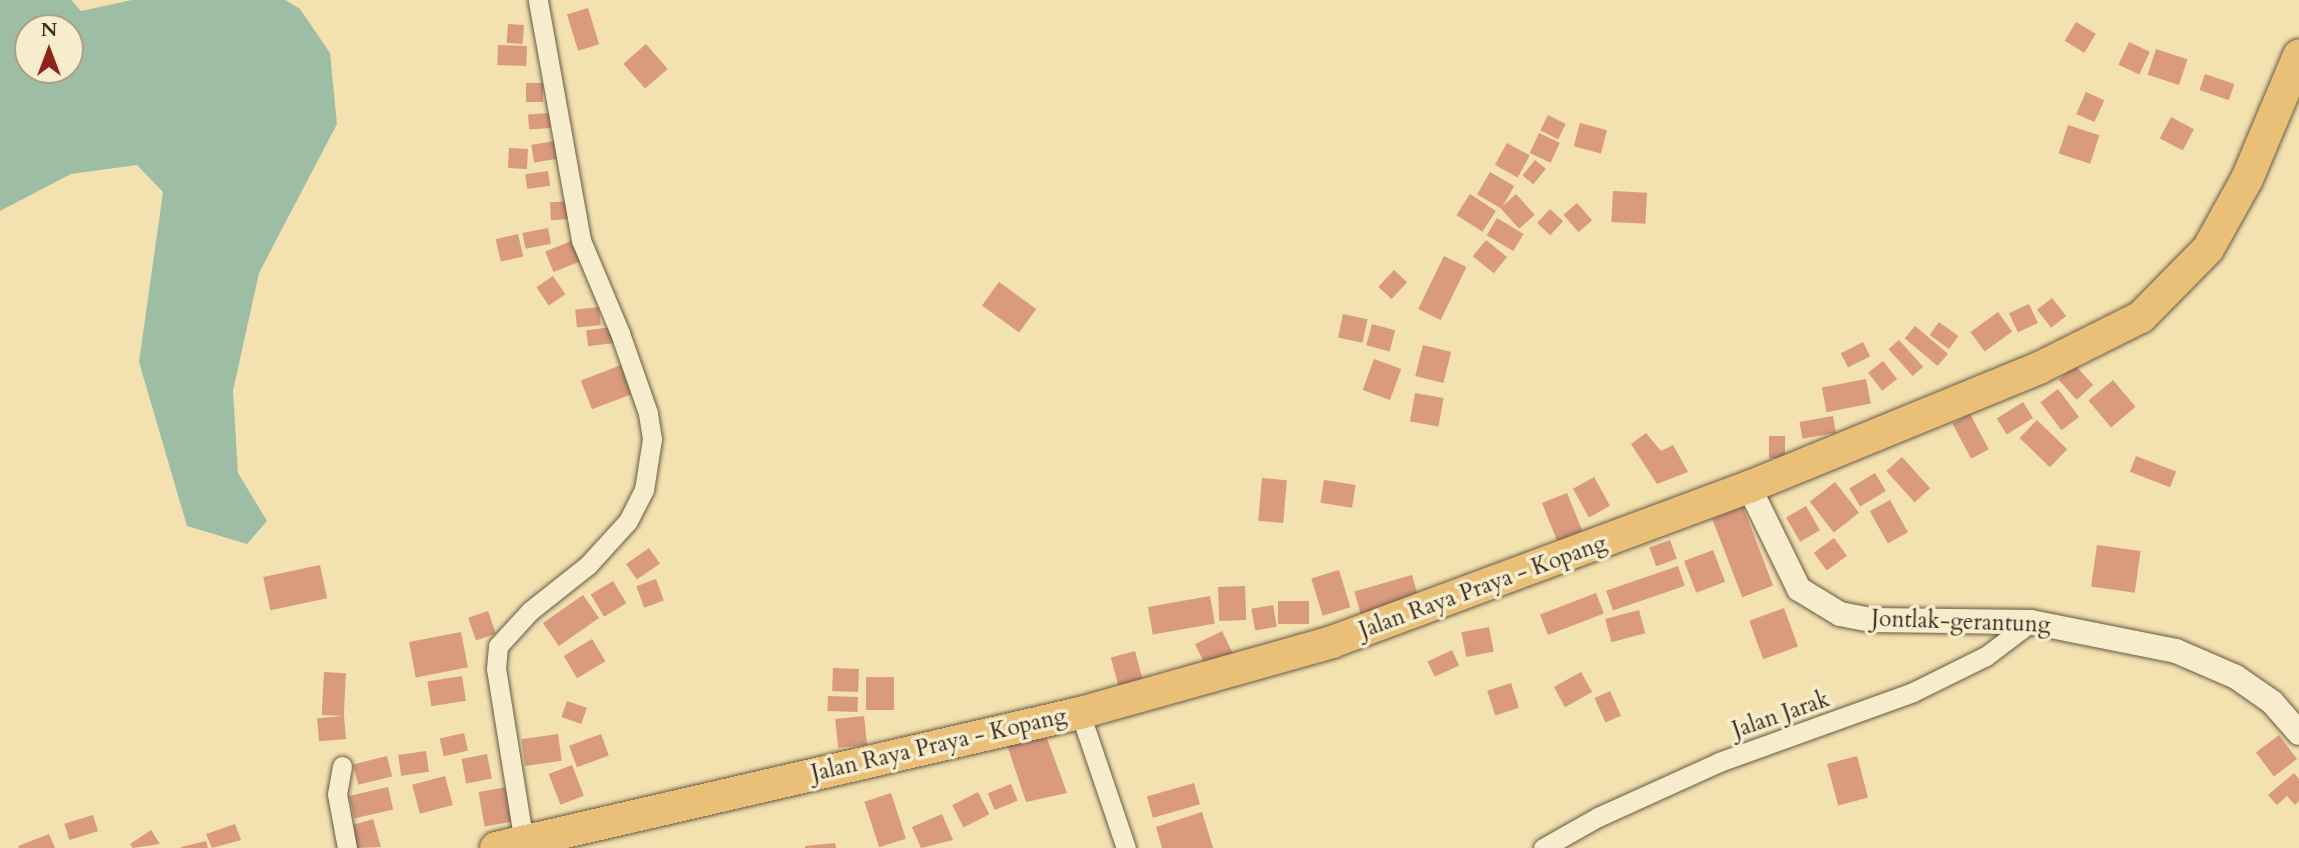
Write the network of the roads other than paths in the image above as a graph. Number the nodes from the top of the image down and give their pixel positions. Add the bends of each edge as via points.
1 (538, 0) edge
2 (2299, 55) edge
3 (1749, 487) junction
4 (2031, 622) junction
5 (1080, 713) junction
6 (2299, 733) edge
7 (342, 766) dead end
8 (565, 842) edge
9 (510, 846) edge
10 (347, 848) edge
11 (1126, 848) edge
12 (1543, 848) edge

1 - 9 street via 581,240 620,333 648,413 652,439 644,490 628,521 498,646
2 - 3 highway, Jalan Raya Praya - Kopang via 2230,216 2178,284 2141,317 2039,368
3 - 4 street, Jontlak-gerantung via 1799,589 1840,614 1872,620
3 - 5 highway, Jalan Raya Praya - Kopang via 1332,642
4 - 6 street, Jontlak-gerantung via 2176,651 2236,677 2272,702
4 - 12 street, Jalan Jarak via 1986,656 1913,692 1719,762 1598,817
5 - 8 highway, Jalan Raya Praya - Kopang
5 - 11 street
7 - 10 street via 337,794
8 - 9 highway, Jalan Raya Praya - Kopang

